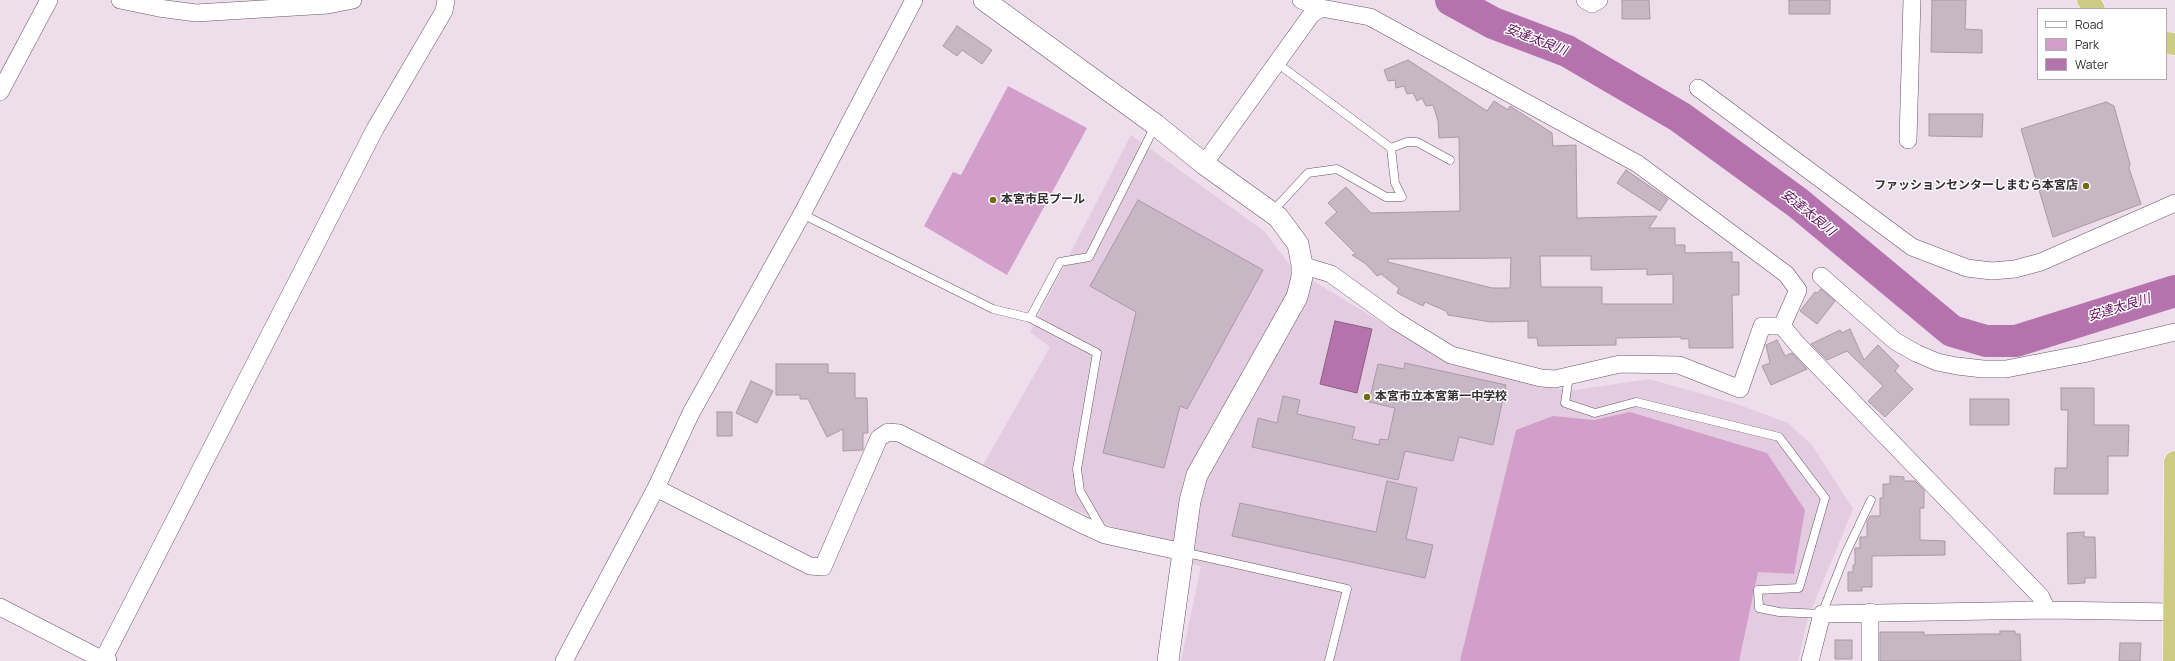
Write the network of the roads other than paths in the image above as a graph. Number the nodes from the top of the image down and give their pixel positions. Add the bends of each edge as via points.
1 (49, 0) edge
2 (120, 0) edge
3 (353, 0) edge
4 (446, 0) edge
5 (914, 0) edge
6 (984, 0) edge
7 (1302, 0) edge
8 (1584, 0) edge
9 (1599, 0) edge
10 (1912, 0) edge
11 (1321, 8) junction
12 (1276, 63) junction
13 (1698, 88) dead end
14 (0, 92) edge
15 (1156, 125) junction
16 (1908, 140) dead end
17 (1390, 148) junction
18 (1450, 160) dead end
19 (1204, 164) junction
20 (2175, 203) edge
21 (1272, 213) junction
22 (802, 214) junction
23 (1302, 265) junction
24 (1821, 276) dead end
25 (1030, 318) junction
26 (1782, 326) junction
27 (2175, 332) edge
28 (1569, 376) junction
29 (2175, 462) edge
30 (656, 488) junction
31 (1871, 500) dead end
32 (1105, 535) junction
33 (1183, 552) junction
34 (0, 607) edge
35 (2047, 610) junction
36 (1870, 612) junction
37 (2174, 612) edge
38 (1822, 614) junction
39 (104, 661) edge
40 (564, 661) edge
41 (1168, 661) edge
42 (1329, 661) edge
43 (1810, 661) edge
44 (1870, 661) edge
45 (2174, 661) edge

1 - 14 street
2 - 3 street via 196,13 328,5
4 - 39 street via 444,11 375,129
5 - 22 street
6 - 15 street
7 - 11 street
8 - 9 street via 1592,4
10 - 16 street
11 - 12 street via 1311,16
11 - 26 street via 1370,17 1638,164 1792,281 1798,290
12 - 17 lane
12 - 19 street
13 - 20 street via 1912,247 1967,268 1992,271 2015,269 2041,262
15 - 19 street
15 - 25 lane via 1089,257 1060,262
17 - 18 lane via 1407,142 1417,142
17 - 21 lane via 1395,183 1402,197 1386,197 1337,169 1308,173
19 - 21 street
21 - 23 street via 1287,227 1298,244
22 - 25 lane via 993,309
22 - 30 street via 691,413
23 - 28 street via 1331,274 1396,321 1451,354 1541,378
23 - 33 street via 1297,297 1197,475 1190,501
24 - 27 street via 1895,341 1937,362 1957,366 2006,369 2076,356
25 - 32 lane via 1097,353 1077,469 1080,492
26 - 28 street via 1762,326 1740,389 1679,365 1620,364
26 - 35 street via 2041,597
28 - 38 lane via 1565,403 1595,413 1636,402 1779,437 1825,498 1799,588 1758,590 1759,608 1779,612
29 - 37 highway
30 - 32 street via 810,566 822,566 879,438 888,432 899,433
30 - 40 street
31 - 38 lane via 1845,555
32 - 33 street
33 - 41 street
33 - 42 lane via 1347,589
34 - 39 street
35 - 36 street
35 - 37 street
36 - 38 street
36 - 44 street
37 - 45 highway
38 - 43 street

